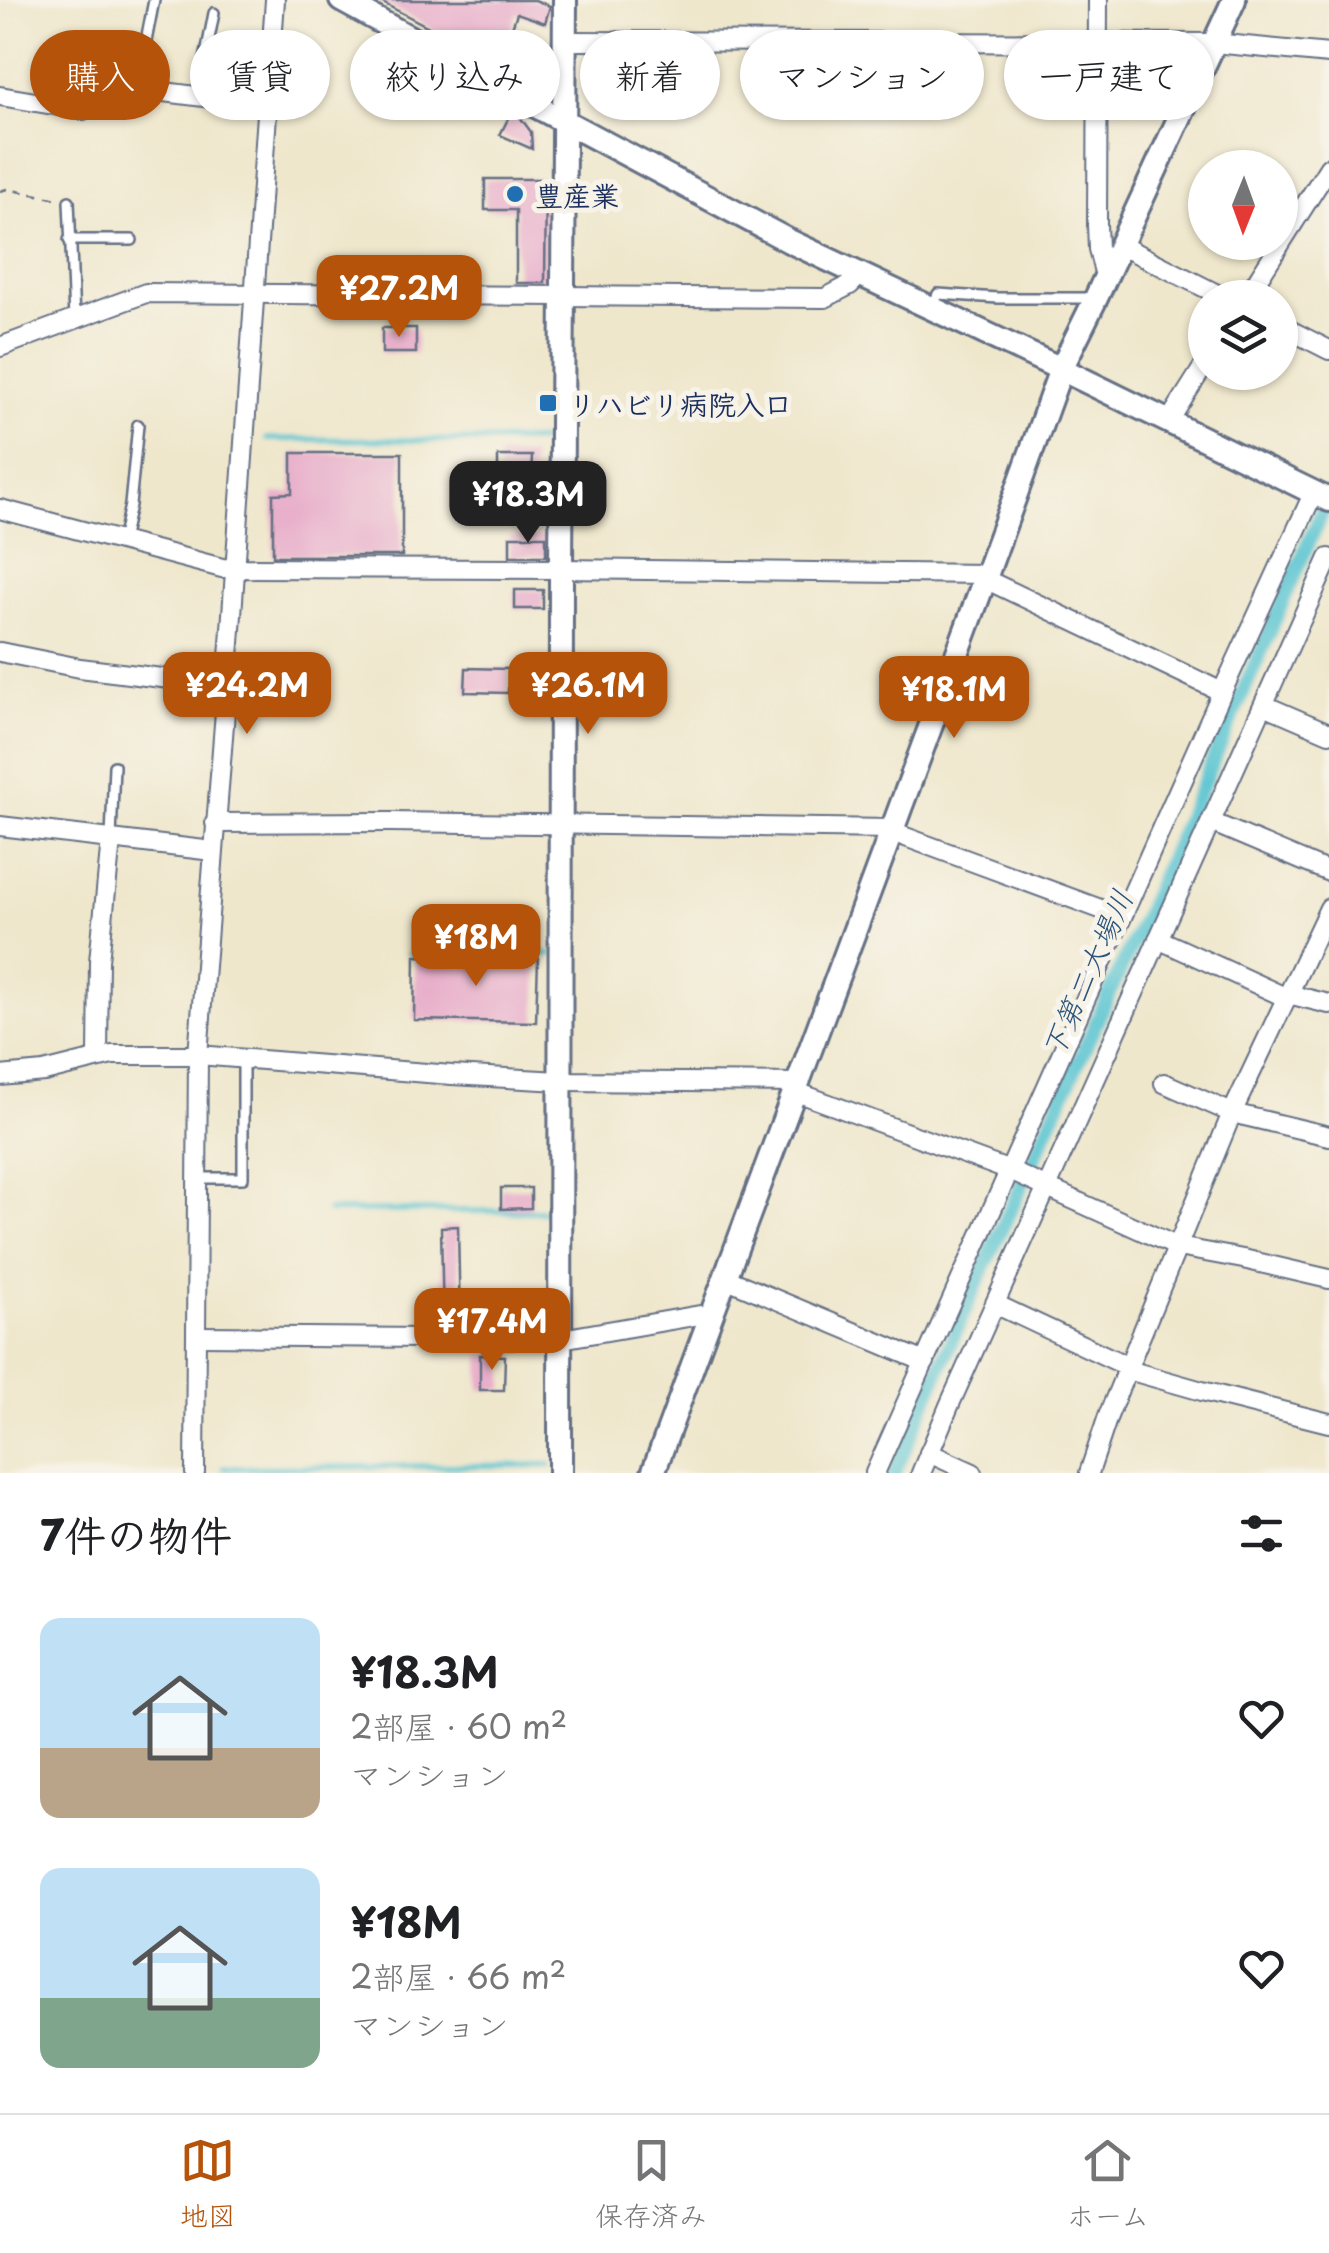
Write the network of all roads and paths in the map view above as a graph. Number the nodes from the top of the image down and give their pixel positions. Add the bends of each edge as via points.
1 (154, 0) edge
2 (275, 0) edge
3 (566, 0) edge
4 (1098, 0) edge
5 (1234, 0) edge
6 (346, 1) edge
7 (214, 13) dead end
8 (148, 30) edge
9 (211, 30) edge
10 (273, 30) edge
11 (1098, 30) edge
12 (566, 41) junction
13 (1004, 42) edge
14 (1214, 43) joint
15 (1329, 54) edge
16 (0, 96) edge
17 (30, 101) edge
18 (267, 120) edge
19 (565, 120) junction
20 (1098, 120) edge
21 (1178, 120) edge
22 (1329, 167) edge
23 (0, 191) edge
24 (70, 202) joint
25 (69, 240) junction
26 (132, 240) dead end
27 (1120, 245) junction
28 (860, 275) junction
29 (1105, 276) junction
30 (1189, 280) edge
31 (1257, 280) edge
32 (254, 294) junction
33 (564, 296) junction
34 (1096, 298) junction
35 (932, 308) junction
36 (74, 320) junction
37 (1298, 335) edge
38 (0, 347) edge
39 (1329, 350) edge
40 (1061, 368) junction
41 (1189, 390) edge
42 (1169, 421) junction
43 (138, 425) dead end
44 (1321, 497) edge
45 (0, 509) edge
46 (122, 541) junction
47 (1329, 558) edge
48 (234, 568) junction
49 (561, 569) junction
50 (986, 577) junction
51 (0, 652) edge
52 (227, 686) junction
53 (1222, 692) junction
54 (1264, 705) junction
55 (1329, 733) edge
56 (114, 766) dead end
57 (1212, 822) junction
58 (216, 824) junction
59 (561, 825) junction
60 (0, 826) edge
61 (893, 830) junction
62 (111, 840) junction
63 (213, 852) junction
64 (1329, 872) edge
65 (1329, 908) edge
66 (1122, 917) junction
67 (1158, 939) junction
68 (1288, 996) junction
69 (1329, 1004) edge
70 (198, 1055) junction
71 (98, 1057) junction
72 (244, 1057) junction
73 (0, 1076) edge
74 (560, 1081) junction
75 (1164, 1082) dead end
76 (795, 1086) junction
77 (1232, 1112) junction
78 (1329, 1136) edge
79 (1010, 1171) junction
80 (196, 1178) junction
81 (1047, 1188) junction
82 (1178, 1247) junction
83 (726, 1278) junction
84 (1329, 1279) edge
85 (995, 1304) junction
86 (710, 1316) junction
87 (196, 1336) junction
88 (561, 1339) junction
89 (924, 1362) junction
90 (1128, 1368) junction
91 (1329, 1423) edge
92 (929, 1453) junction
93 (195, 1473) edge
94 (560, 1473) edge
95 (653, 1473) edge
96 (875, 1473) edge
97 (921, 1473) edge
98 (973, 1473) edge
99 (1090, 1473) edge

1 - 8 lane
2 - 10 street
3 - 12 street
4 - 11 street
5 - 14 street
6 - 19 street
7 - 9 lane
12 - 13 street
12 - 19 street
14 - 15 street
16 - 17 street
18 - 32 street
19 - 28 street
19 - 33 street
20 - 29 street via 1098,249
21 - 27 street
22 - 31 street
23 - 24 path
24 - 25 lane
25 - 26 lane
25 - 36 lane
27 - 29 street
27 - 30 street
28 - 33 street via 824,298
28 - 35 street
29 - 34 street
32 - 33 street
32 - 36 street via 146,294
32 - 48 street
33 - 49 street
34 - 35 lane via 938,294
34 - 40 street
35 - 40 street
36 - 38 street
37 - 39 street
40 - 42 street
40 - 50 street
41 - 42 street
42 - 44 street
43 - 46 lane
44 - 53 street
45 - 46 street
46 - 48 street
47 - 54 street
48 - 49 street
48 - 52 street
49 - 50 street
49 - 59 street
50 - 53 street
50 - 61 street
51 - 52 street
52 - 58 street
53 - 66 street
54 - 55 street
54 - 57 street
56 - 62 lane
57 - 64 street
57 - 67 street
58 - 59 street
58 - 63 street
59 - 61 street
59 - 74 street
60 - 62 street
61 - 66 street
61 - 76 street
62 - 63 street
62 - 71 street
63 - 70 street
65 - 68 street
66 - 79 street
67 - 68 street
67 - 81 street
68 - 69 street
68 - 77 street
70 - 71 street
70 - 72 street
70 - 80 street
71 - 73 street
72 - 74 street
72 - 80 lane via 242,1178
74 - 76 street
74 - 88 street
75 - 77 street
76 - 79 street
76 - 83 street
77 - 78 street
77 - 82 street
79 - 81 street
79 - 89 street
80 - 87 street
81 - 82 street
81 - 85 street
82 - 84 street
82 - 90 street
83 - 86 street
83 - 89 street
85 - 90 street
85 - 92 street
86 - 88 street
86 - 95 street
87 - 88 street
87 - 93 street
88 - 94 street
89 - 96 street
90 - 91 street
90 - 99 street
92 - 97 street
92 - 98 street

